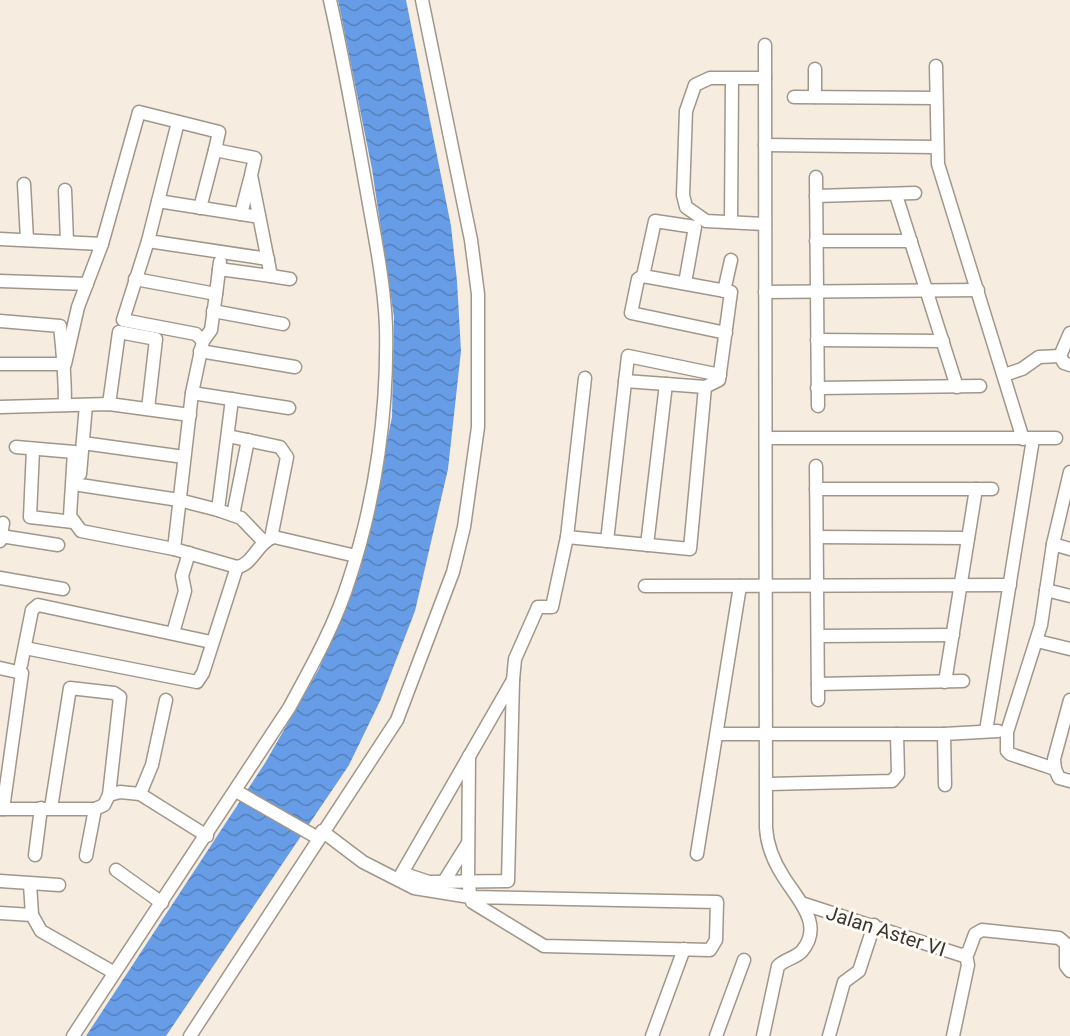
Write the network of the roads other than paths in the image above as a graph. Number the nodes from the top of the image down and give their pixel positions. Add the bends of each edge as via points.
1 (330, 0) edge
2 (422, 0) edge
3 (765, 45) dead end
4 (936, 66) dead end
5 (814, 69) dead end
6 (765, 78) junction
7 (732, 79) junction
8 (794, 97) dead end
9 (815, 98) junction
10 (936, 98) junction
11 (178, 122) junction
12 (765, 145) junction
13 (935, 147) junction
14 (215, 150) junction
15 (251, 175) junction
16 (816, 177) dead end
17 (24, 184) dead end
18 (65, 190) dead end
19 (915, 193) dead end
20 (896, 195) junction
21 (816, 196) junction
22 (158, 201) junction
23 (200, 208) junction
24 (241, 214) junction
25 (259, 217) junction
26 (731, 222) junction
27 (765, 224) junction
28 (0, 239) edge
29 (27, 240) junction
30 (148, 241) junction
31 (816, 241) junction
32 (911, 241) junction
33 (67, 242) junction
34 (102, 244) junction
35 (222, 252) junction
36 (268, 259) junction
37 (730, 260) dead end
38 (219, 269) junction
39 (271, 276) junction
40 (643, 276) junction
41 (135, 279) junction
42 (290, 279) dead end
43 (0, 280) edge
44 (685, 283) junction
45 (87, 284) junction
46 (978, 290) junction
47 (724, 291) junction
48 (765, 292) junction
49 (817, 292) junction
50 (927, 292) junction
51 (216, 294) junction
52 (213, 311) junction
53 (0, 321) edge
54 (283, 324) dead end
55 (121, 326) junction
56 (726, 333) junction
57 (1070, 333) edge
58 (817, 340) junction
59 (943, 341) junction
60 (201, 346) junction
61 (1059, 356) junction
62 (0, 364) edge
63 (65, 364) junction
64 (1070, 365) edge
65 (295, 367) dead end
66 (720, 375) junction
67 (1004, 375) junction
68 (585, 378) dead end
69 (625, 381) junction
70 (666, 384) junction
71 (980, 386) dead end
72 (705, 387) junction
73 (957, 387) junction
74 (818, 388) junction
75 (192, 393) junction
76 (232, 399) junction
77 (109, 404) junction
78 (65, 405) junction
79 (86, 405) junction
80 (818, 406) dead end
81 (0, 407) edge
82 (289, 408) dead end
83 (148, 409) junction
84 (190, 415) junction
85 (228, 436) junction
86 (766, 438) junction
87 (1056, 438) dead end
88 (1028, 439) junction
89 (248, 440) junction
90 (16, 447) dead end
91 (33, 449) junction
92 (80, 450) junction
93 (184, 457) junction
94 (816, 466) dead end
95 (1068, 480) edge
96 (80, 485) junction
97 (816, 489) junction
98 (976, 489) junction
99 (992, 489) dead end
100 (179, 500) junction
101 (218, 510) junction
102 (233, 515) junction
103 (3, 523) dead end
104 (74, 524) junction
105 (567, 537) junction
106 (817, 537) junction
107 (968, 537) junction
108 (0, 538) edge
109 (268, 540) junction
110 (607, 541) junction
111 (647, 544) junction
112 (1053, 544) junction
113 (58, 545) dead end
114 (174, 549) junction
115 (1070, 549) edge
116 (189, 553) junction
117 (356, 556) junction
118 (237, 567) junction
119 (0, 578) edge
120 (1010, 585) junction
121 (645, 586) dead end
122 (740, 586) junction
123 (766, 586) junction
124 (817, 586) junction
125 (961, 586) junction
126 (63, 589) dead end
127 (1046, 590) junction
128 (1070, 596) edge
129 (173, 633) junction
130 (952, 635) junction
131 (818, 636) junction
132 (1037, 641) junction
133 (211, 642) junction
134 (25, 648) junction
135 (1070, 649) edge
136 (21, 665) dead end
137 (0, 668) edge
138 (513, 680) junction
139 (963, 681) dead end
140 (945, 682) junction
141 (818, 684) junction
142 (1070, 699) edge
143 (166, 700) dead end
144 (818, 700) dead end
145 (766, 733) junction
146 (717, 734) junction
147 (897, 734) junction
148 (944, 734) junction
149 (469, 756) junction
150 (1055, 769) junction
151 (1070, 781) edge
152 (768, 784) junction
153 (945, 785) dead end
154 (236, 790) junction
155 (140, 794) junction
156 (109, 795) junction
157 (46, 808) junction
158 (1, 809) edge
159 (95, 809) junction
160 (320, 835) junction
161 (207, 836) junction
162 (468, 843) junction
163 (697, 854) dead end
164 (35, 855) dead end
165 (86, 856) dead end
166 (116, 870) dead end
167 (0, 881) edge
168 (468, 882) junction
169 (443, 883) junction
170 (30, 884) junction
171 (59, 885) dead end
172 (470, 897) junction
173 (162, 903) junction
174 (804, 904) junction
175 (0, 913) edge
176 (32, 915) junction
177 (874, 925) junction
178 (684, 949) junction
179 (966, 955) junction
180 (744, 960) dead end
181 (1070, 971) edge
182 (113, 972) junction
183 (73, 1036) edge
184 (190, 1036) edge
185 (652, 1036) edge
186 (716, 1036) edge
187 (763, 1036) edge
188 (829, 1036) edge
189 (953, 1036) edge

1 - 117 street via 376,244 386,327 378,458
2 - 160 street via 474,261 479,329 478,427 464,527 434,626 397,720
3 - 6 street
4 - 10 street
5 - 9 street
6 - 7 street
6 - 12 street
7 - 26 street
7 - 26 street via 699,81 688,100 683,195 686,207 695,215 706,221
8 - 9 street
9 - 10 street
10 - 13 street
11 - 14 street via 219,132
11 - 22 street
11 - 34 street via 139,112
12 - 13 street
12 - 27 street
13 - 46 street
14 - 15 street via 255,158
14 - 23 street
15 - 24 street
15 - 25 street
16 - 21 street
17 - 29 street
18 - 33 street
19 - 20 street
20 - 21 street
20 - 32 street
21 - 31 street
22 - 23 street
22 - 30 street
23 - 24 street
24 - 25 street
25 - 36 street
26 - 27 street
27 - 48 street
28 - 29 street
29 - 33 street
30 - 35 street
30 - 41 street
31 - 32 street
31 - 49 street
32 - 50 street
33 - 34 street
34 - 45 street
35 - 36 street
35 - 38 street
36 - 39 street
37 - 47 street
38 - 39 street
38 - 51 street
39 - 42 street
40 - 44 street
40 - 44 street via 655,221 695,227
40 - 56 street via 631,313
41 - 51 street
41 - 55 street
43 - 45 street
44 - 47 street
45 - 63 street
46 - 50 street
46 - 67 street
47 - 56 street via 731,292
48 - 49 street
48 - 86 street
49 - 50 street
49 - 58 street
50 - 59 street
51 - 52 street
52 - 54 street
52 - 60 street via 211,330
53 - 63 street via 58,324
55 - 60 street via 196,334
55 - 77 street
55 - 83 street via 156,339
56 - 66 street
57 - 61 street
58 - 59 street
58 - 74 street
59 - 73 street
60 - 65 street
60 - 75 street
61 - 64 street
61 - 67 street via 1039,357
62 - 63 street
63 - 78 street
66 - 69 street via 628,356
66 - 72 street via 719,380
67 - 88 street
68 - 105 street
69 - 70 street
69 - 110 street
70 - 72 street
70 - 111 street
71 - 73 street
72 - 111 street via 690,549
73 - 74 street
74 - 80 street
75 - 76 street
75 - 84 street
76 - 82 street
76 - 85 street
77 - 79 street
77 - 83 street
78 - 79 street
78 - 81 street
79 - 92 street
83 - 84 street
84 - 93 street
85 - 89 street
85 - 101 street
86 - 88 street
86 - 123 street
87 - 88 street
88 - 120 street
89 - 102 street
89 - 109 street via 280,447 286,454
90 - 91 street
91 - 92 street
91 - 104 street via 30,517
92 - 93 street
92 - 96 street
92 - 104 street via 70,516
93 - 100 street
94 - 97 street
95 - 112 street
96 - 100 street
96 - 104 street
97 - 98 street
97 - 106 street
98 - 99 street
98 - 107 street
100 - 101 street
100 - 114 street
101 - 102 street
102 - 109 street
103 - 108 street
104 - 114 street via 81,531
105 - 110 street
105 - 138 street via 552,607 538,606 515,659
106 - 107 street
106 - 124 street
107 - 125 street
108 - 113 street
109 - 117 street
109 - 118 street via 244,566
110 - 111 street
112 - 115 street
112 - 127 street
114 - 116 street
116 - 118 street
116 - 129 street via 182,576 185,591
117 - 154 street via 313,663
118 - 133 street
119 - 126 street
120 - 125 street
120 - 148 street via 992,731
121 - 122 street
122 - 123 street
122 - 146 street
123 - 124 street
123 - 145 street
124 - 125 street
124 - 131 street
125 - 130 street
127 - 128 street
127 - 132 street
129 - 133 street
129 - 134 street via 38,605 32,610
130 - 131 street
130 - 140 street
131 - 141 street
132 - 135 street
132 - 150 street via 1007,732 1007,751
133 - 134 street via 201,678 192,682
134 - 136 street
137 - 158 street via 22,673
138 - 149 street
138 - 168 street via 508,881
139 - 140 street
140 - 141 street
141 - 144 street
142 - 150 street
143 - 155 street via 152,765
145 - 146 street
145 - 147 street
145 - 152 street
146 - 163 street
147 - 148 street
147 - 152 street via 898,774 892,781
148 - 153 street
149 - 162 street
149 - 169 street via 402,873
150 - 151 street via 1059,778
152 - 174 street via 769,843 783,878
154 - 160 street
154 - 161 street
155 - 156 street
155 - 161 street
156 - 157 street via 121,699 114,693 70,688
156 - 159 street via 104,805
157 - 158 street
157 - 159 street
157 - 164 street
159 - 165 street
160 - 172 street via 394,880 414,888
160 - 184 street
161 - 173 street
162 - 168 street
162 - 169 street
166 - 173 street
167 - 170 street
168 - 169 street
168 - 172 street
170 - 171 street
170 - 176 street
172 - 178 street via 472,902 544,946
172 - 178 street via 717,902 716,940 710,950
173 - 182 street
174 - 177 street, Jalan Aster VI
174 - 187 street via 809,922 806,944 778,966
175 - 176 street
176 - 182 street via 41,931
177 - 179 street, Jalan Aster VI
177 - 188 street via 859,971 844,982
178 - 185 street
179 - 181 street, Jalan Aster VI via 978,931 1059,938 1066,944 1066,966
179 - 189 street via 968,965
180 - 186 street
182 - 183 street

